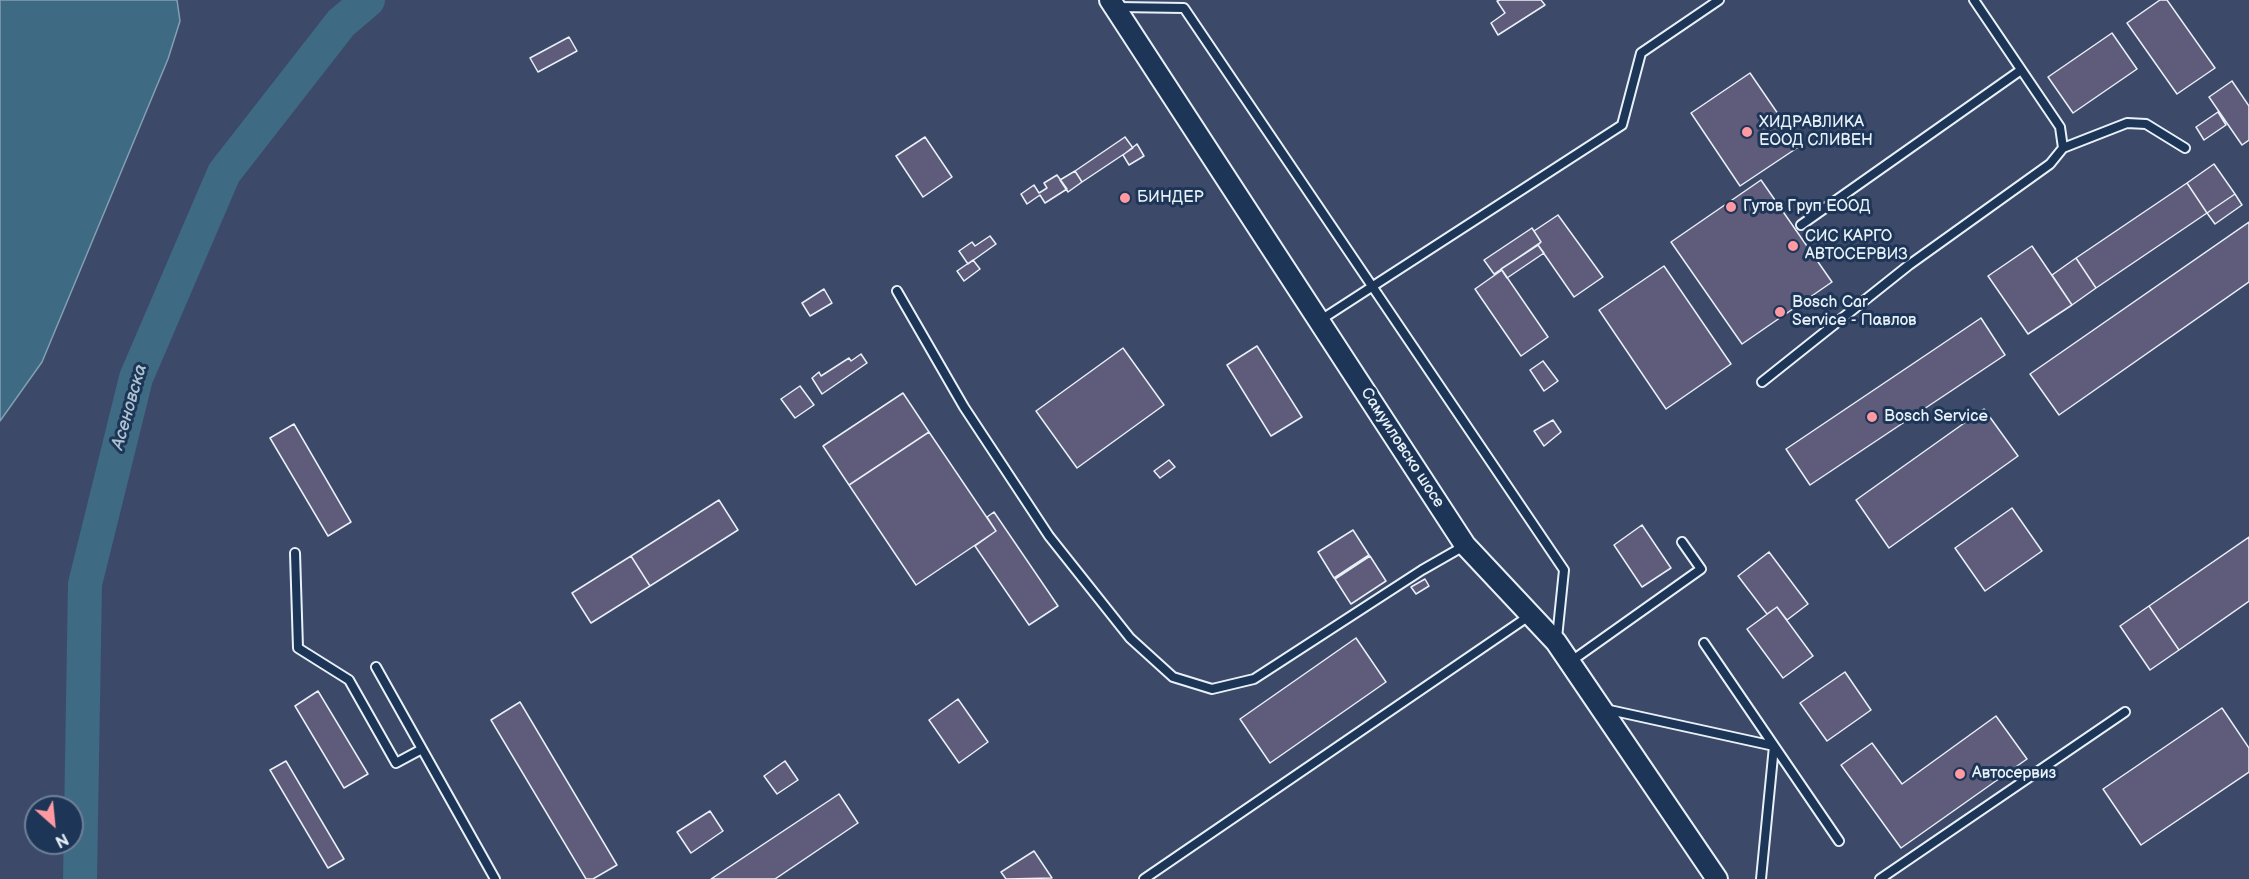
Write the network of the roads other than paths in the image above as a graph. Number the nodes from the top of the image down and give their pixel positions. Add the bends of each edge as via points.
1 (1719, 0) edge
2 (1974, 0) edge
3 (1112, 3) edge
4 (2021, 70) junction
5 (2063, 148) junction
6 (2185, 148) dead end
7 (1801, 225) dead end
8 (1372, 288) junction
9 (897, 291) dead end
10 (1319, 321) junction
11 (1762, 382) dead end
12 (1682, 542) dead end
13 (1465, 545) junction
14 (295, 553) dead end
15 (1530, 615) junction
16 (1556, 642) junction
17 (1704, 643) dead end
18 (1570, 662) junction
19 (376, 667) dead end
20 (1600, 708) junction
21 (2125, 712) dead end
22 (1774, 746) junction
23 (422, 749) junction
24 (1839, 841) dead end
25 (495, 879) edge
26 (1144, 879) edge
27 (1717, 879) edge
28 (1761, 879) edge
29 (1880, 879) edge

1 - 8 lane via 1641,53 1622,125
2 - 4 lane
3 - 8 lane via 1184,8
3 - 10 street, Самуиловско шосе
4 - 5 lane via 2060,127
4 - 7 lane
5 - 6 lane via 2127,123 2146,124
5 - 11 lane via 2050,164 1909,266
8 - 10 lane
8 - 16 lane via 1564,570
9 - 13 lane via 964,407 1049,536 1130,638 1173,677 1212,689 1254,679
10 - 13 street, Самуиловско шосе
12 - 18 lane via 1701,569
13 - 15 street, Самуиловско шосе
14 - 23 lane via 298,648 349,680 396,763
15 - 16 street, Самуиловско шосе
15 - 26 lane
16 - 18 street, Самуиловско шосе
17 - 22 lane
18 - 20 street, Самуиловско шосе
19 - 23 lane
20 - 22 lane
20 - 27 street, Самуиловско шосе
21 - 29 lane
22 - 24 lane
22 - 28 lane
23 - 25 lane

